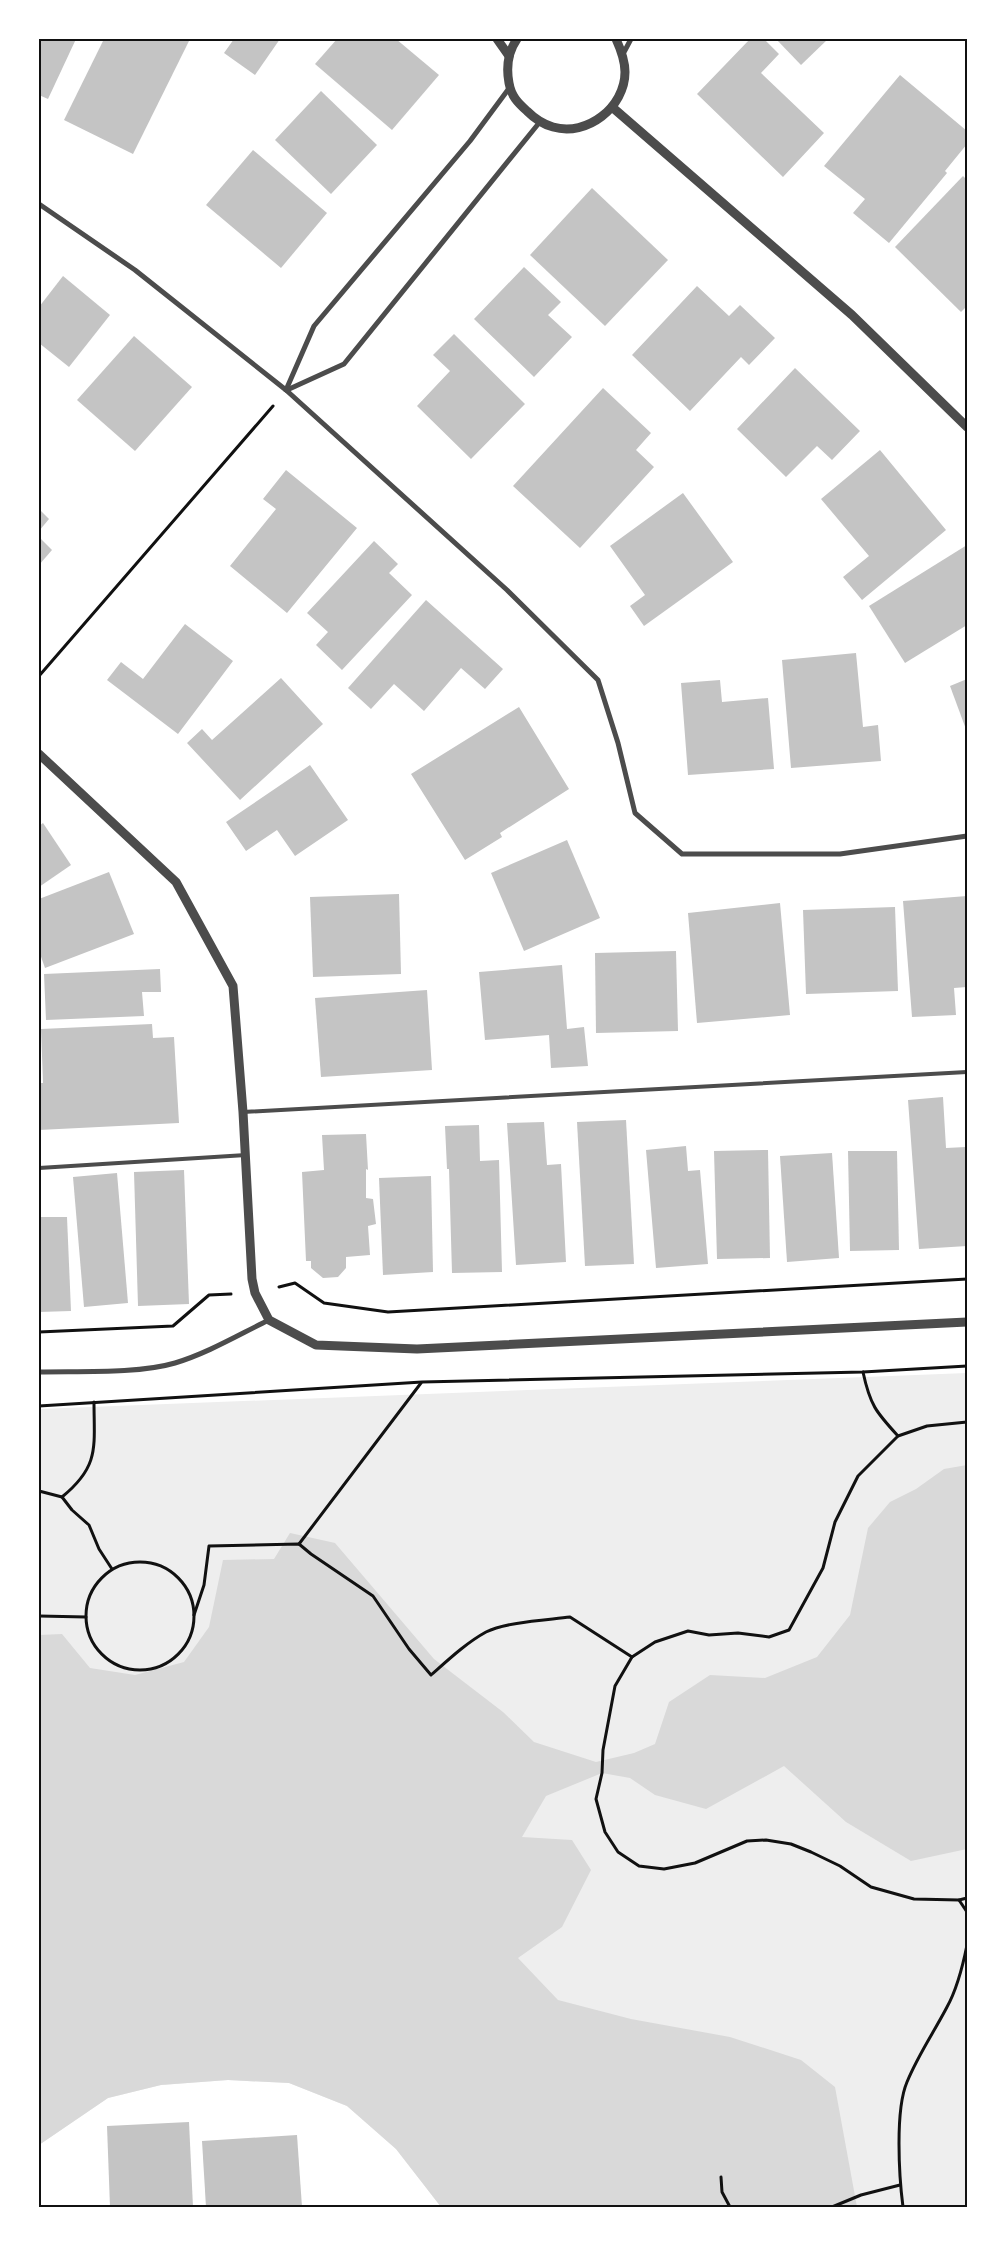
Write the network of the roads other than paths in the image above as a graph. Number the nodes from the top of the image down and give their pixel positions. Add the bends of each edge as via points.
1 (497, 39) edge
2 (517, 39) edge
3 (616, 39) edge
4 (631, 39) edge
5 (623, 54) junction
6 (509, 56) junction
7 (510, 87) junction
8 (612, 107) junction
9 (540, 123) junction
10 (39, 204) edge
11 (286, 390) junction
12 (967, 427) edge
13 (39, 754) edge
14 (967, 836) edge
15 (967, 1072) edge
16 (243, 1112) junction
17 (246, 1155) junction
18 (39, 1168) edge
19 (269, 1320) junction
20 (967, 1322) edge
21 (39, 1372) edge

1 - 6 street
2 - 6 street
3 - 5 street
4 - 5 street
5 - 8 street via 625,73 621,91
6 - 7 street via 507,72
7 - 9 street via 516,102
7 - 11 street via 470,142 314,326
8 - 9 street via 600,118 571,129
8 - 12 street via 852,315
9 - 11 street via 344,364
10 - 11 street via 135,270
11 - 14 street via 507,590 598,680 635,813 682,854 840,854
13 - 16 street via 176,882 233,986
15 - 16 lane
16 - 17 street
17 - 18 lane
17 - 19 street via 252,1279 255,1293
19 - 20 street via 316,1345 417,1349
19 - 21 street via 201,1354 173,1363 146,1368

